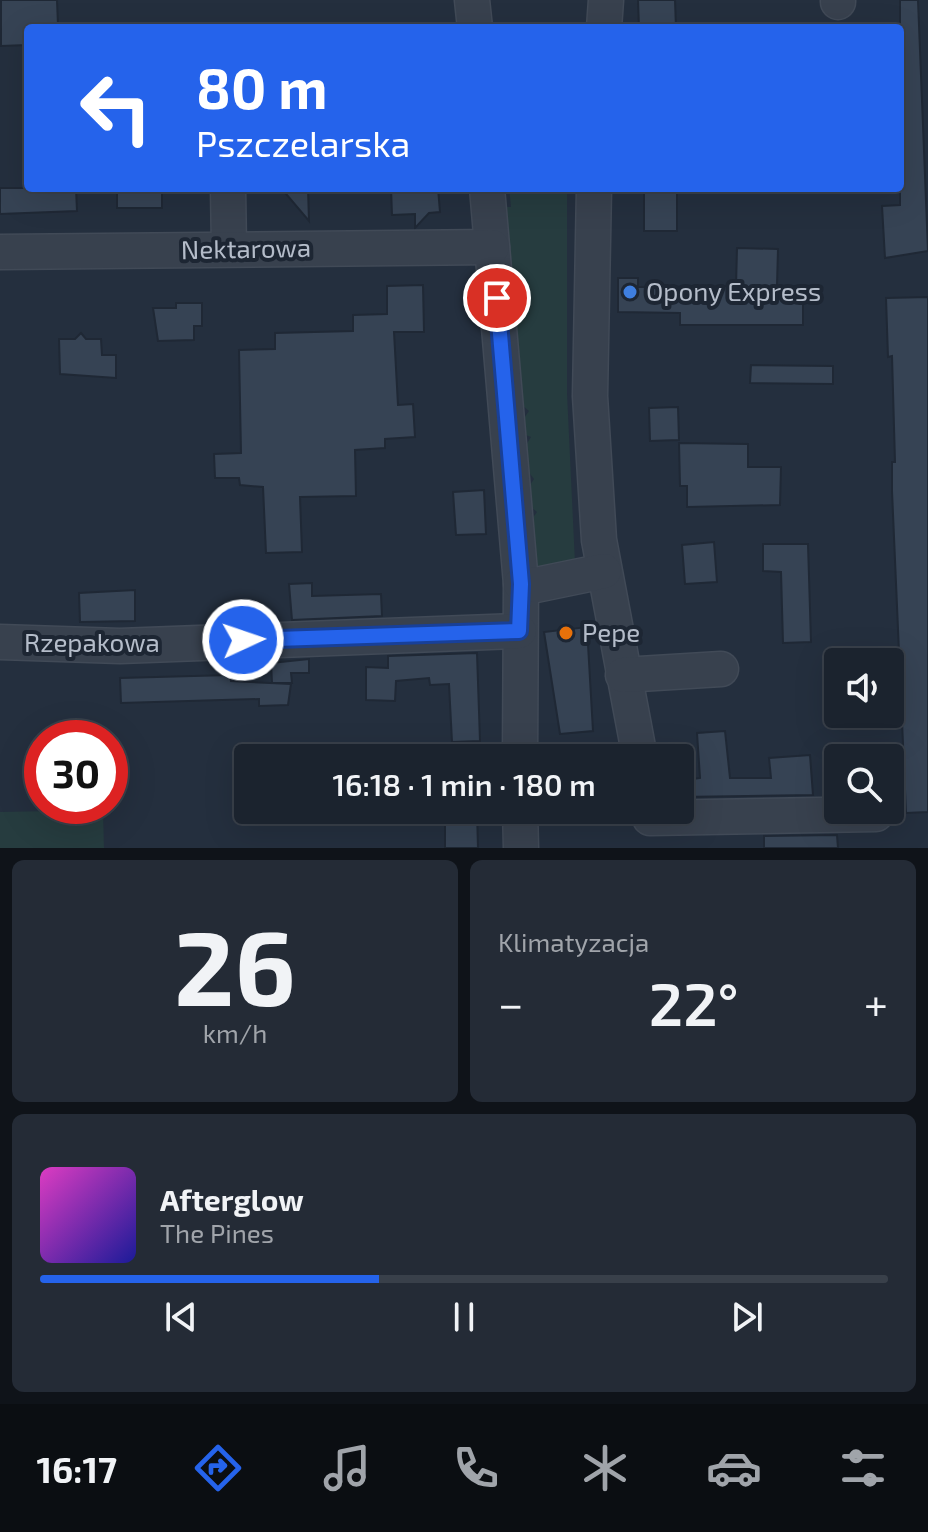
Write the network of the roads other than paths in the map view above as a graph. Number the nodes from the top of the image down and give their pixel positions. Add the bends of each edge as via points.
1 (472, 0) edge
2 (606, 0) edge
3 (475, 24) edge
4 (604, 24) edge
5 (228, 192) edge
6 (487, 192) edge
7 (594, 192) edge
8 (492, 247) junction
9 (229, 249) junction
10 (0, 252) edge
11 (604, 571) junction
12 (521, 584) junction
13 (519, 631) junction
14 (0, 642) edge
15 (721, 669) dead end
16 (623, 675) junction
17 (520, 744) edge
18 (637, 744) edge
19 (824, 817) edge
20 (520, 824) edge
21 (651, 825) edge
22 (521, 848) edge

1 - 3 street
2 - 4 street
5 - 9 street
6 - 8 street
7 - 11 street via 590,396
8 - 9 street, Nektarowa
8 - 12 street
9 - 10 street, Nektarowa
11 - 12 street
11 - 16 street
12 - 13 street
13 - 14 street, Rzepakowa via 120,646
13 - 17 street
15 - 16 street
16 - 18 street
19 - 21 street
20 - 22 street

